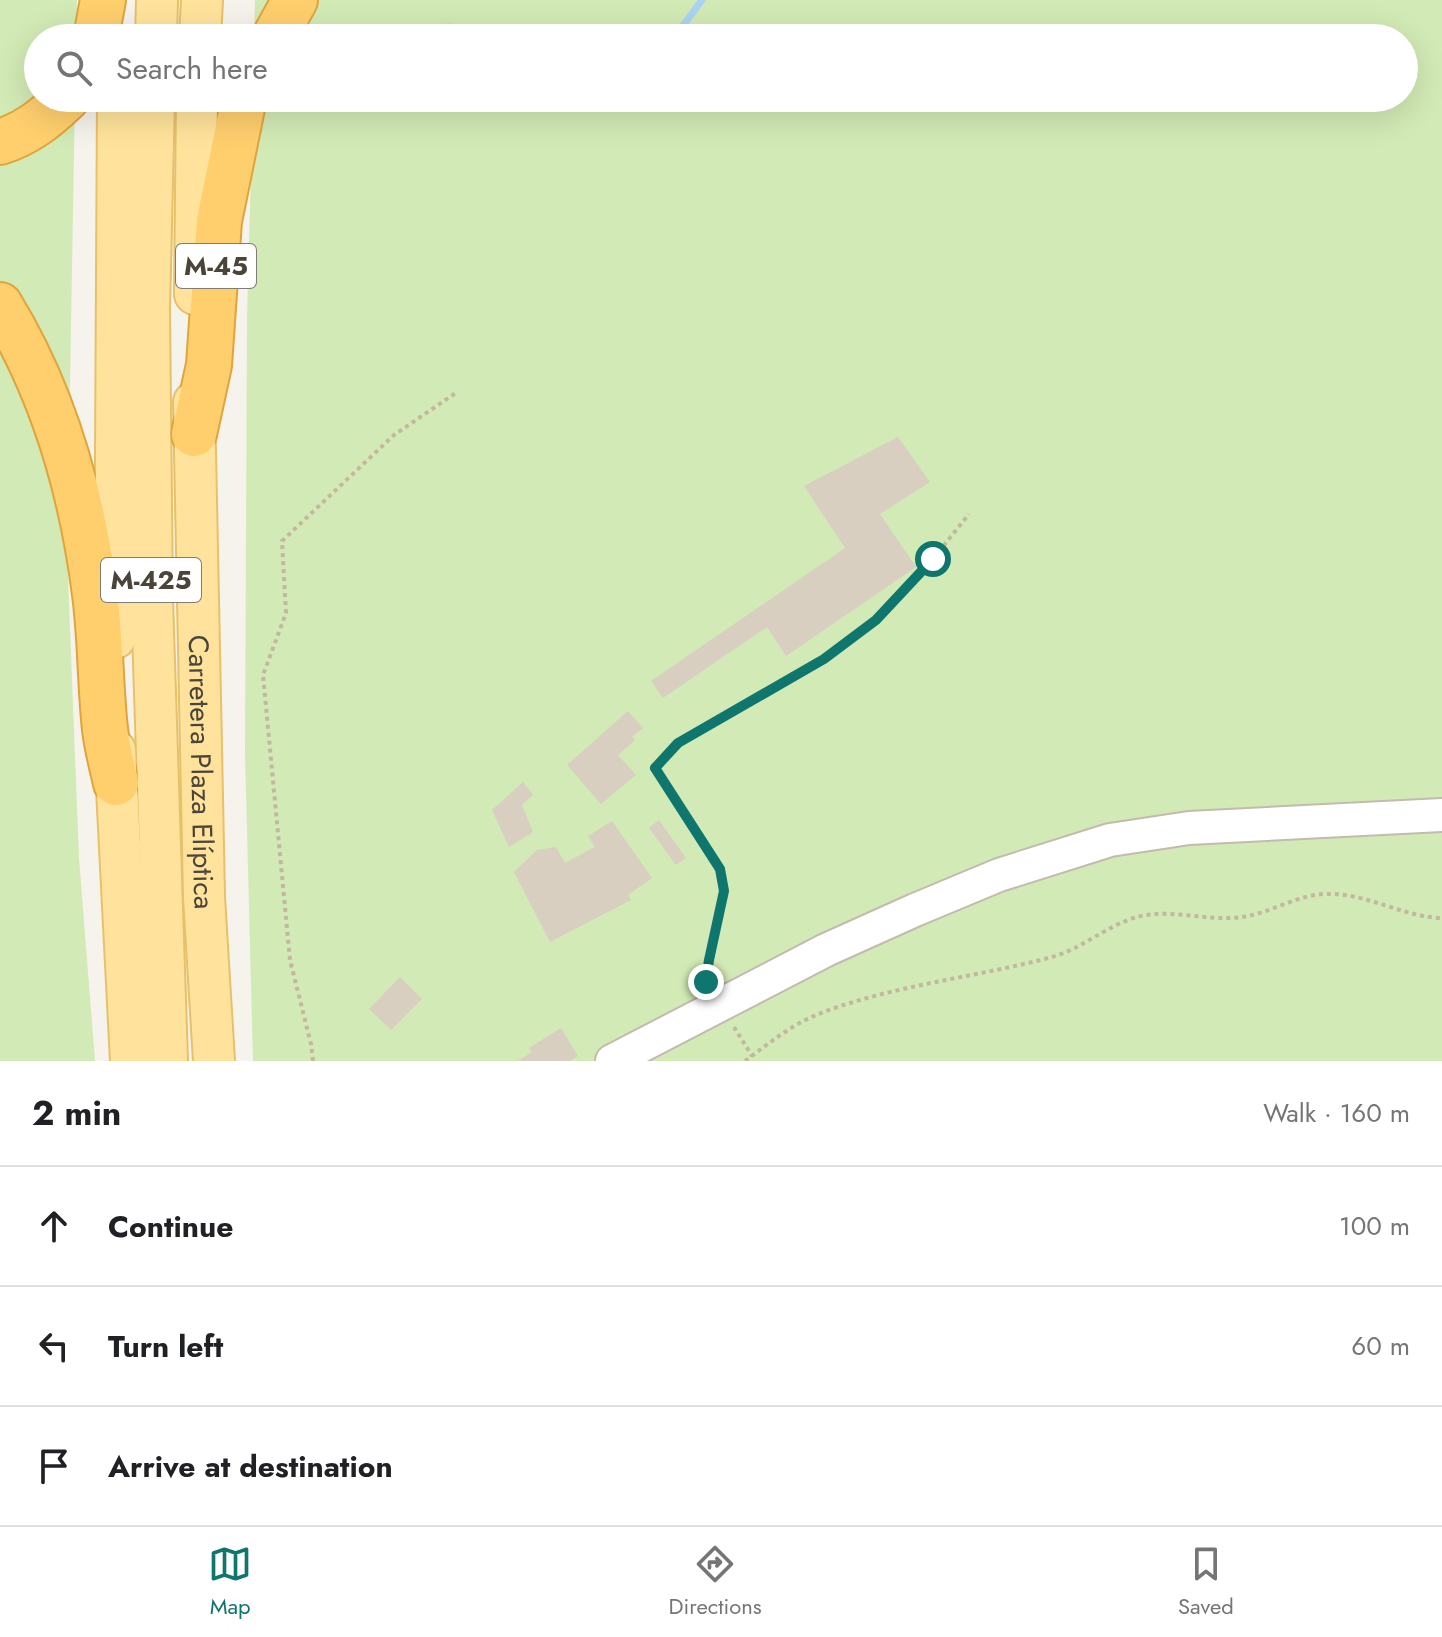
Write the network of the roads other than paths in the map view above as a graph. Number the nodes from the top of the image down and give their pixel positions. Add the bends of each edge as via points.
1 (103, 0) edge
2 (118, 0) edge
3 (157, 0) edge
4 (202, 0) edge
5 (295, 0) edge
6 (99, 24) edge
7 (118, 24) edge
8 (156, 24) edge
9 (201, 24) edge
10 (282, 24) edge
11 (52, 112) edge
12 (118, 112) edge
13 (154, 112) edge
14 (197, 112) edge
15 (241, 112) edge
16 (0, 142) edge
17 (0, 305) edge
18 (194, 434) junction
19 (116, 783) junction
20 (1442, 815) edge
21 (131, 1061) edge
22 (167, 1061) edge
23 (214, 1061) edge
24 (612, 1061) edge

1 - 6 highway
2 - 7 main road
3 - 8 main road
4 - 9 main road
5 - 10 highway
11 - 16 highway via 23,134
12 - 19 main road
13 - 22 main road, Carretera Plaza Elíptica / M-425 via 152,600
14 - 18 main road, Carretera Plaza Elíptica / M-425
15 - 18 highway, M-45 via 219,221 209,365
17 - 19 highway via 24,344 61,434 83,514 105,732
18 - 23 main road, Carretera Plaza Elíptica / M-425 via 204,897
19 - 21 main road
20 - 24 lane via 1189,828 1110,840 999,875 915,910

